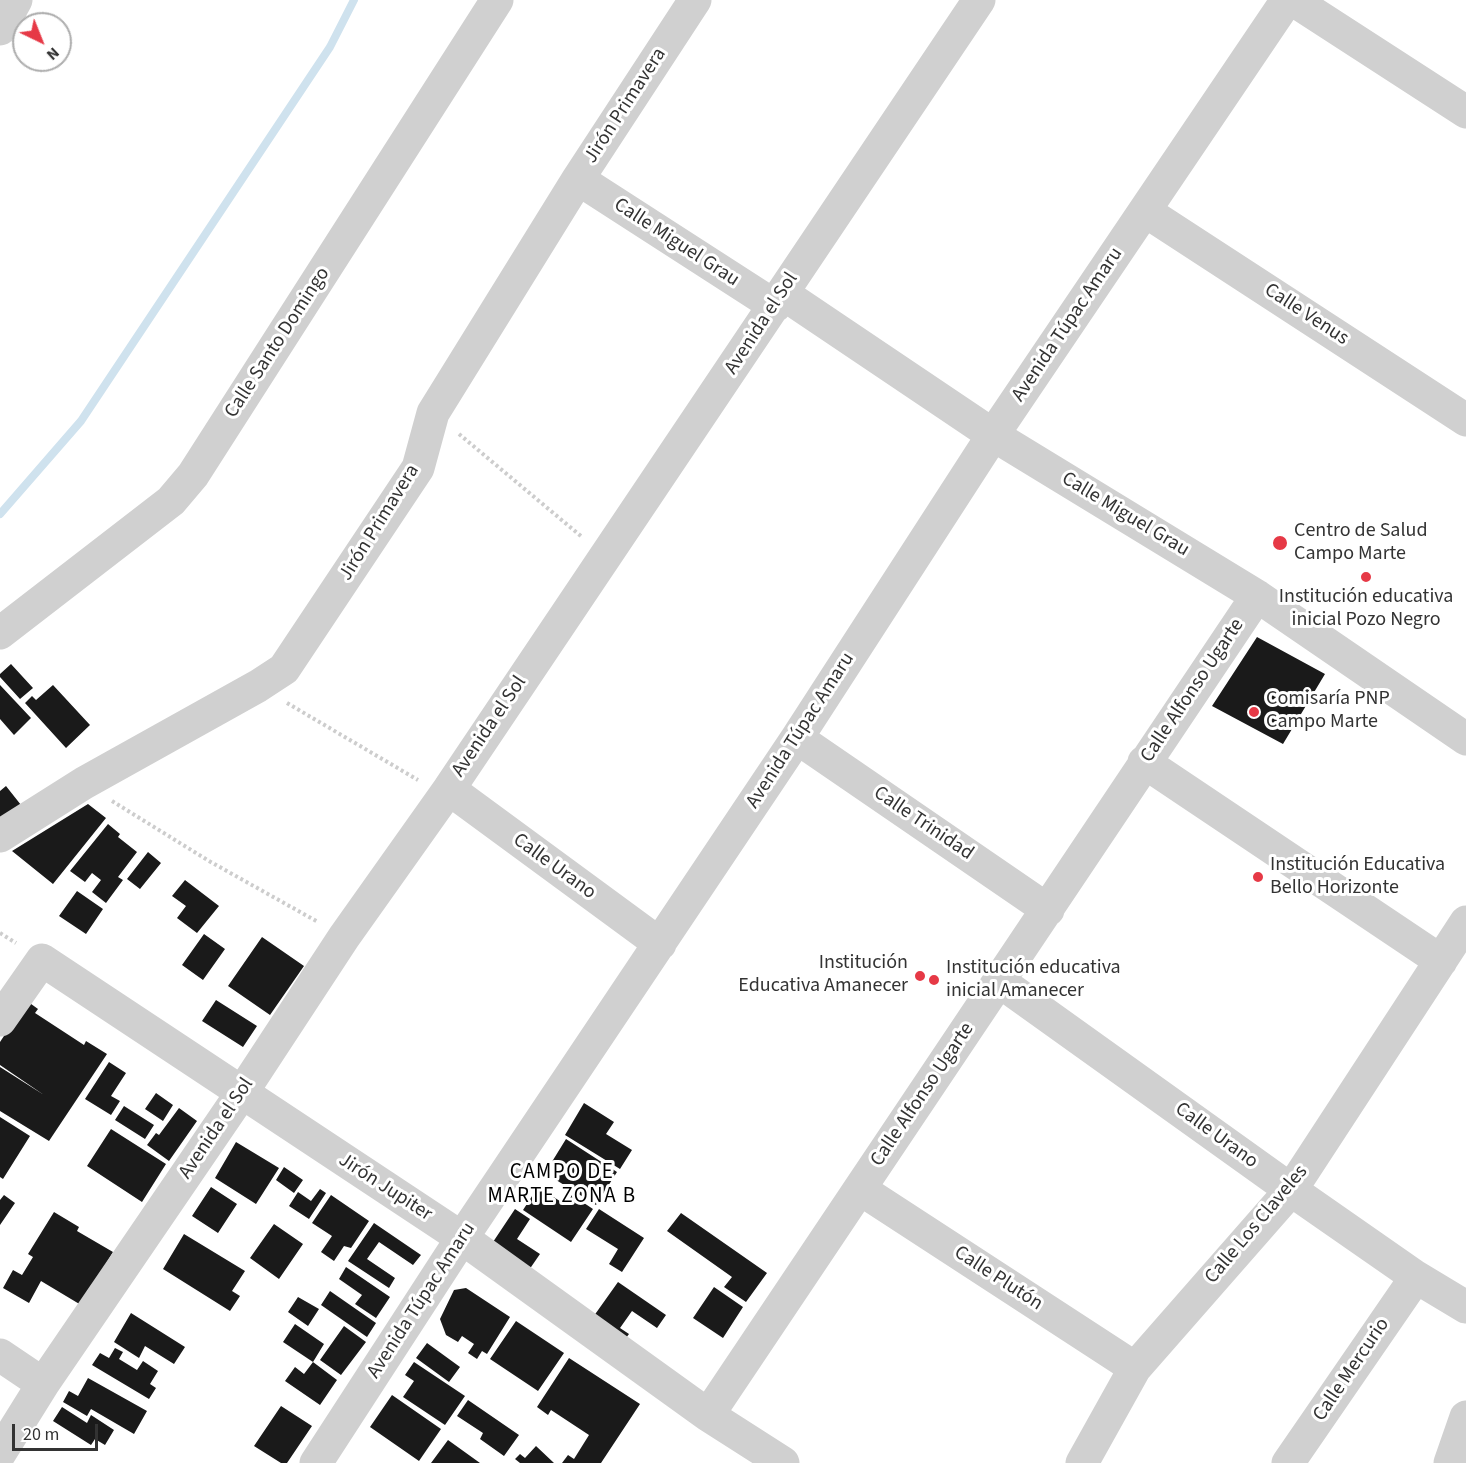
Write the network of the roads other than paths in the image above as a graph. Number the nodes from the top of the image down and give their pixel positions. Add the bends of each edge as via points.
1 (16, 0) edge
2 (497, 0) edge
3 (695, 0) edge
4 (979, 0) edge
5 (1287, 0) edge
6 (1293, 0) edge
7 (0, 29) edge
8 (1466, 112) edge
9 (578, 179) junction
10 (1145, 211) junction
11 (778, 299) junction
12 (1466, 420) edge
13 (993, 435) junction
14 (1257, 596) junction
15 (0, 633) edge
16 (797, 738) junction
17 (1466, 739) edge
18 (1144, 762) junction
19 (438, 787) junction
20 (0, 836) edge
21 (1048, 910) junction
22 (1466, 922) edge
23 (660, 944) junction
24 (1441, 961) junction
25 (999, 981) junction
26 (0, 1020) edge
27 (242, 1094) junction
28 (860, 1189) junction
29 (1291, 1190) junction
30 (462, 1238) junction
31 (1416, 1276) junction
32 (1466, 1307) edge
33 (0, 1355) edge
34 (1135, 1368) junction
35 (43, 1384) junction
36 (708, 1415) junction
37 (1466, 1417) edge
38 (0, 1452) edge
39 (316, 1463) edge
40 (783, 1463) edge
41 (1082, 1463) edge
42 (1288, 1463) edge
43 (1450, 1463) edge

1 - 7 street
2 - 15 street, Calle Santo Domingo via 193,475 171,501
3 - 9 street, Jirón Primavera
4 - 11 street, Avenida el Sol
5 - 10 street, Avenida Túpac Amaru
6 - 8 street
9 - 11 street, Calle Miguel Grau
9 - 20 street, Jirón Primavera via 433,413 418,468 284,669 84,783
10 - 12 street, Calle Venus
10 - 13 street, Avenida Túpac Amaru
11 - 13 street, Calle Miguel Grau
11 - 19 street, Avenida el Sol via 605,557
13 - 14 street, Calle Miguel Grau
13 - 16 street, Avenida Túpac Amaru
14 - 17 street, Calle Miguel Grau
14 - 18 street, Calle Alfonso Ugarte
16 - 21 street, Calle Trinidad
16 - 23 street, Avenida Túpac Amaru
18 - 21 street, Calle Alfonso Ugarte
18 - 24 street
19 - 23 street, Calle Urano
19 - 27 street, Avenida el Sol
21 - 25 street, Calle Alfonso Ugarte
22 - 24 street, Calle Los Claveles
23 - 30 street, Avenida Túpac Amaru
24 - 29 street, Calle Los Claveles
25 - 28 street, Calle Alfonso Ugarte
25 - 29 street, Calle Urano
26 - 27 street, Jirón Jupiter via 42,960
27 - 30 street, Jirón Jupiter
27 - 35 street, Avenida el Sol
28 - 34 street, Calle Plutón
28 - 36 street, Calle Alfonso Ugarte
29 - 31 street, Calle Urano
29 - 34 street, Calle Los Claveles
30 - 36 street, Jirón Jupiter
30 - 39 street, Avenida Túpac Amaru
31 - 32 street, Calle Urano
31 - 42 street, Calle Mercurio
33 - 35 street
34 - 41 street, Calle Los Claveles
35 - 38 street, Avenida el Sol
36 - 40 street, Jirón Jupiter
37 - 43 street

